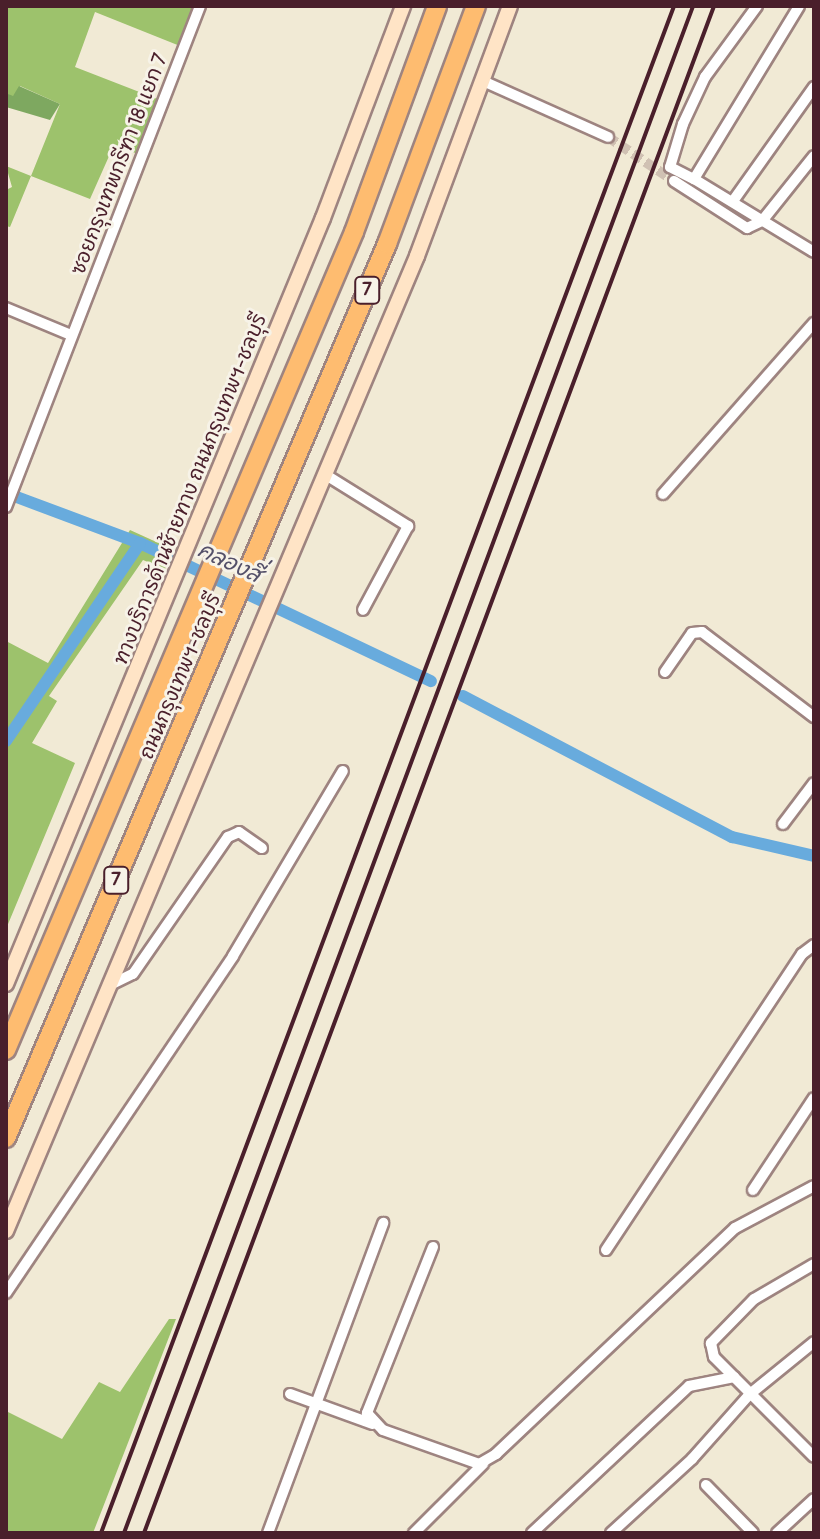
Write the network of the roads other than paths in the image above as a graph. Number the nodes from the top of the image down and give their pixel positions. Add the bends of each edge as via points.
1 (200, 6) edge
2 (403, 6) edge
3 (437, 6) edge
4 (476, 6) edge
5 (510, 6) edge
6 (757, 6) edge
7 (799, 6) edge
8 (483, 81) junction
9 (814, 87) edge
10 (608, 137) tunnel mouth
11 (814, 156) edge
12 (694, 179) junction
13 (674, 181) tunnel mouth
14 (733, 201) junction
15 (762, 221) junction
16 (814, 252) edge
17 (6, 308) edge
18 (814, 323) edge
19 (71, 335) junction
20 (326, 475) junction
21 (663, 494) dead end
22 (6, 507) edge
23 (363, 610) dead end
24 (665, 672) dead end
25 (814, 717) edge
26 (343, 771) dead end
27 (814, 783) edge
28 (783, 824) dead end
29 (262, 848) dead end
30 (814, 945) edge
31 (6, 984) edge
32 (110, 985) junction
33 (6, 1050) edge
34 (814, 1098) edge
35 (6, 1138) edge
36 (814, 1186) edge
37 (753, 1190) dead end
38 (383, 1223) dead end
39 (6, 1231) edge
40 (433, 1247) dead end
41 (606, 1250) dead end
42 (814, 1264) edge
43 (6, 1293) edge
44 (814, 1342) edge
45 (734, 1377) junction
46 (290, 1394) dead end
47 (750, 1394) junction
48 (315, 1403) junction
49 (373, 1424) junction
50 (814, 1457) edge
51 (484, 1462) junction
52 (706, 1485) dead end
53 (814, 1499) edge
54 (268, 1533) edge
55 (414, 1533) edge
56 (532, 1533) edge
57 (611, 1533) edge
58 (753, 1533) edge
59 (777, 1533) edge

1 - 19 street, ซอยกรุงเทพกรีฑา 18 แยก 7
2 - 31 main road, ทางบริการด้านซ้ายทาง ถนนกรุงเทพฯ-ชลบุรี via 192,541
3 - 33 highway, ถนนกรุงเทพฯ-ชลบุรี / 7 via 354,232
4 - 35 highway, ถนนกรุงเทพฯ-ชลบุรี / 7 via 387,244
5 - 8 main road
6 - 12 street via 705,77 683,124 670,167
7 - 12 street
8 - 10 street
8 - 20 main road
9 - 14 street
11 - 15 street
12 - 14 street
13 - 15 street via 747,228
14 - 15 street
15 - 16 street
17 - 19 street
18 - 21 street
19 - 22 street, ซอยกรุงเทพกรีฑา 18 แยก 7
20 - 23 street via 408,526
20 - 32 main road
24 - 25 street via 692,633 702,632
26 - 43 street via 233,956
27 - 28 street
29 - 32 street via 239,832 228,837 133,974
30 - 41 street via 802,954
32 - 39 main road
34 - 37 street
36 - 51 street via 725,1236
38 - 48 street
40 - 49 street via 368,1407
42 - 45 street via 777,1283 718,1331 711,1350
44 - 47 street
45 - 47 street
45 - 56 street via 689,1386
46 - 48 street
47 - 50 street
47 - 57 street via 692,1459
48 - 49 street
48 - 54 street
49 - 51 street via 473,1464
51 - 55 street
52 - 58 street
53 - 59 street

